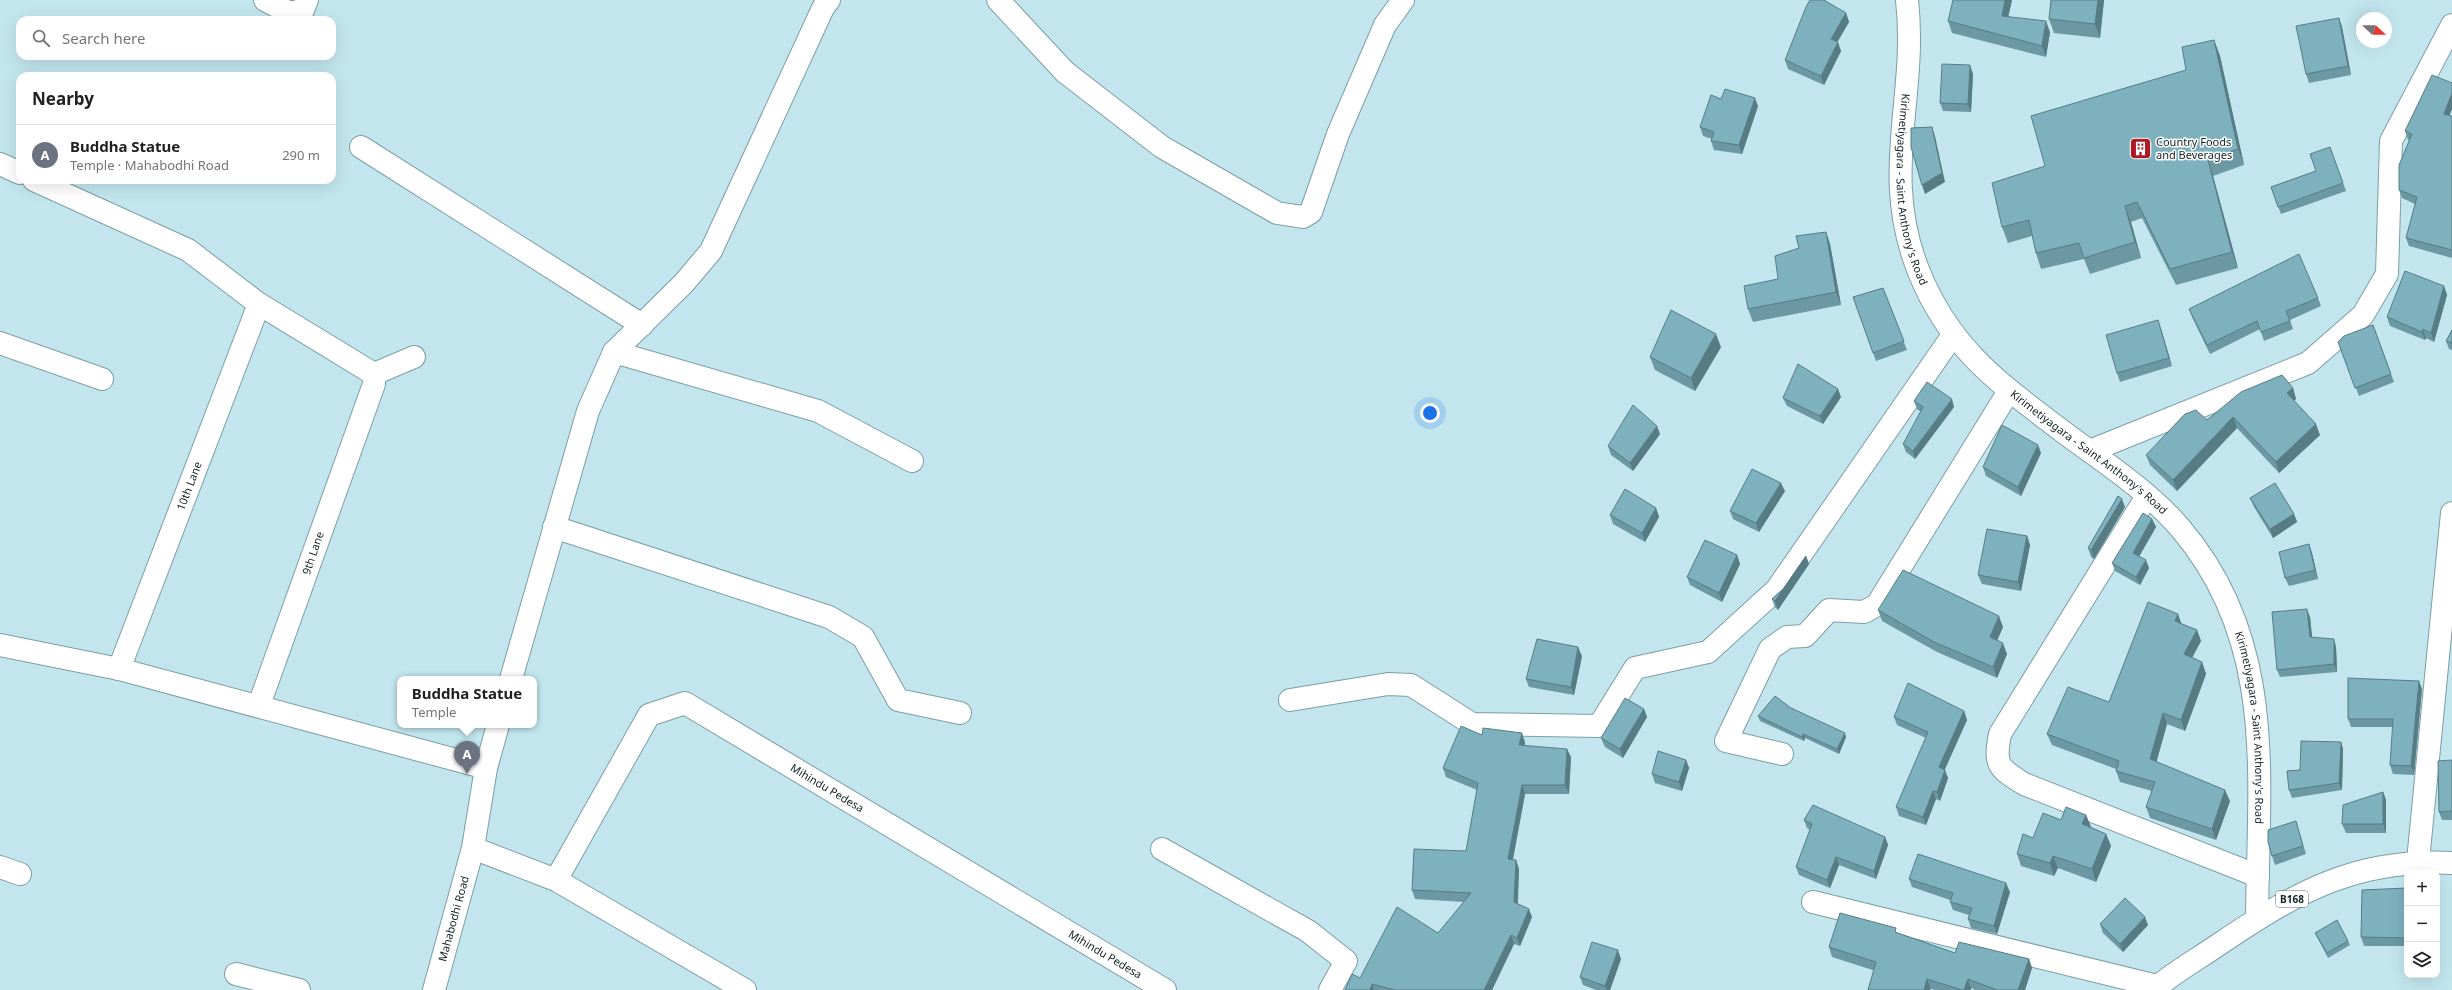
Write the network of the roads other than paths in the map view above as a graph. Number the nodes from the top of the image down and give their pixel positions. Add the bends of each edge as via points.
1 (265, 0) edge
2 (307, 0) edge
3 (830, 0) edge
4 (998, 0) edge
5 (1403, 0) edge
6 (1907, 0) edge
7 (2452, 26) edge
8 (361, 147) dead end
9 (0, 164) edge
10 (16, 171) edge
11 (43, 184) edge
12 (259, 304) junction
13 (642, 325) junction
14 (1953, 335) junction
15 (0, 343) edge
16 (614, 352) junction
17 (414, 357) dead end
18 (374, 374) junction
19 (102, 380) dead end
20 (2009, 391) junction
21 (2090, 451) junction
22 (912, 461) dead end
23 (2147, 496) junction
24 (2452, 513) edge
25 (554, 527) junction
26 (0, 645) edge
27 (120, 669) junction
28 (512, 676) edge
29 (1290, 700) dead end
30 (259, 705) junction
31 (960, 714) dead end
32 (497, 728) edge
33 (1782, 754) dead end
34 (486, 768) junction
35 (473, 848) junction
36 (1162, 849) dead end
37 (2418, 861) junction
38 (2452, 863) edge
39 (2258, 876) junction
40 (556, 880) junction
41 (1813, 902) dead end
42 (2257, 918) junction
43 (236, 974) dead end
44 (2155, 988) edge
45 (299, 990) edge
46 (434, 990) edge
47 (745, 990) edge
48 (1165, 990) edge
49 (1330, 990) edge

1 - 2 street via 290,13 303,10
3 - 13 street via 823,8 711,252
4 - 5 street via 1065,72 1162,148 1277,213 1303,217 1311,212 1338,134 1385,25
6 - 14 street, Kirimetiyagara - Saint Anthony's Road via 1910,46 1900,151 1904,227 1919,272
7 - 21 street via 2391,141 2387,274 2363,315 2308,363
8 - 13 street
9 - 10 street
11 - 12 street via 188,250
12 - 18 street
12 - 27 street, 10th Lane
13 - 16 street
14 - 20 street, Kirimetiyagara - Saint Anthony's Road via 1978,363
14 - 29 street via 1777,589 1708,652 1635,668 1598,726 1472,724 1411,685 1388,684
15 - 19 street
16 - 22 street via 818,411
16 - 25 street via 588,411
17 - 18 street
18 - 30 street, 9th Lane via 374,384
20 - 21 street, Kirimetiyagara - Saint Anthony's Road
20 - 33 street via 1877,605 1864,612 1829,610 1805,636 1787,637 1770,650 1726,741
21 - 23 street, Kirimetiyagara - Saint Anthony's Road
23 - 39 street, Kirimetiyagara - Saint Anthony's Road via 2179,527 2203,557 2223,590 2240,636 2258,716
23 - 39 street via 2000,734 1996,756 2005,773 2024,784
24 - 37 street
25 - 28 street
25 - 31 street via 829,618 863,637 898,700
26 - 27 street
27 - 30 street
30 - 34 street
32 - 34 street, Mahabodhi Road
34 - 35 street, Mahabodhi Road
35 - 40 street
35 - 46 street, Mahabodhi Road
36 - 49 street via 1308,931 1346,961
37 - 38 street, B168
37 - 42 street, B168 via 2351,873 2307,890
39 - 42 street, Kirimetiyagara - Saint Anthony's Road
40 - 47 street
40 - 48 street, Mihindu Pedesa via 649,715 685,703
41 - 44 street
42 - 44 street, B168
43 - 45 street

